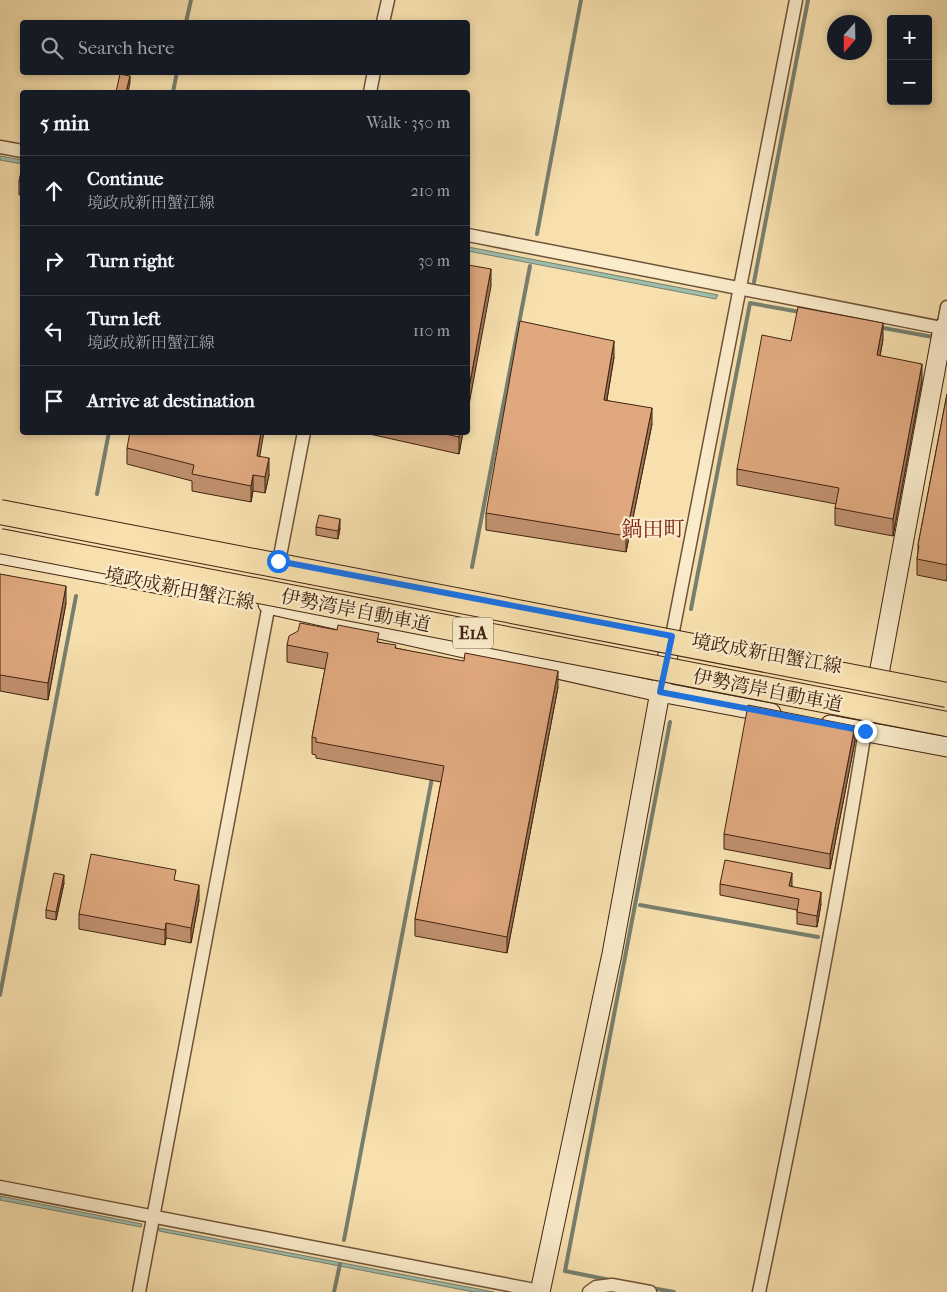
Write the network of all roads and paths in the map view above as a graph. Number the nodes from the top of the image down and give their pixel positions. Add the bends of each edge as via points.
1 (388, 0) edge
2 (796, 0) edge
3 (384, 20) edge
4 (373, 75) edge
5 (370, 90) edge
6 (0, 147) edge
7 (20, 151) edge
8 (470, 235) edge
9 (741, 289) junction
10 (947, 307) edge
11 (945, 328) edge
12 (303, 435) edge
13 (0, 502) edge
14 (0, 512) edge
15 (0, 541) edge
16 (0, 554) edge
17 (278, 561) junction
18 (269, 604) junction
19 (672, 636) junction
20 (879, 674) junction
21 (947, 684) edge
22 (660, 692) junction
23 (947, 695) edge
24 (787, 716) edge
25 (816, 722) edge
26 (947, 724) edge
27 (865, 731) junction
28 (947, 747) edge
29 (0, 1187) edge
30 (153, 1217) junction
31 (139, 1292) edge
32 (543, 1292) edge
33 (589, 1292) edge
34 (650, 1292) edge
35 (759, 1292) edge

1 - 3 street
2 - 9 street
4 - 5 street
6 - 7 street
8 - 9 street
9 - 11 street
9 - 19 street
10 - 11 street
11 - 20 main road
12 - 17 street
13 - 17 main road, 境政成新田蟹江線
14 - 23 highway, 伊勢湾岸自動車道 / E1A, bridge
15 - 26 highway, 伊勢湾岸自動車道 / E1A, bridge
16 - 18 main road, 境政成新田蟹江線
17 - 19 main road, 境政成新田蟹江線
18 - 22 main road, 境政成新田蟹江線
18 - 30 street
19 - 20 main road, 境政成新田蟹江線
19 - 22 main road
20 - 21 main road, 境政成新田蟹江線
22 - 24 main road, 境政成新田蟹江線
22 - 32 main road via 612,954
25 - 27 main road
27 - 28 main road
27 - 35 street via 840,882
29 - 30 street
30 - 31 street
30 - 32 street
33 - 34 street via 596,1287 612,1285

